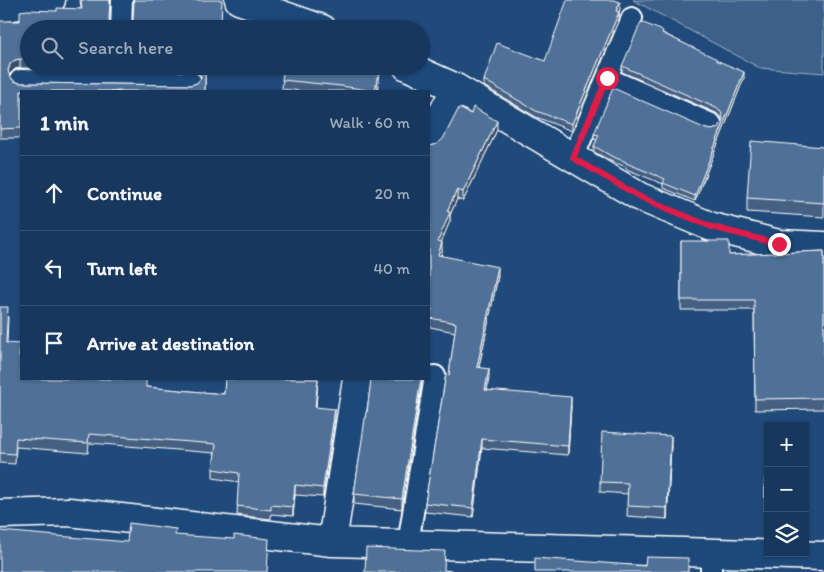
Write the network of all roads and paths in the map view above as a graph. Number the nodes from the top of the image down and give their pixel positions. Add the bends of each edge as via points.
1 (51, 0) edge
2 (122, 0) edge
3 (239, 0) edge
4 (0, 8) edge
5 (632, 18) dead end
6 (121, 20) edge
7 (296, 20) edge
8 (103, 75) edge
9 (129, 75) edge
10 (427, 75) edge
11 (607, 78) junction
12 (20, 80) dead end
13 (191, 82) dead end
14 (456, 88) junction
15 (711, 124) dead end
16 (430, 138) edge
17 (573, 158) junction
18 (824, 246) edge
19 (435, 376) dead end
20 (357, 380) edge
21 (0, 514) edge
22 (332, 542) junction
23 (408, 544) junction
24 (824, 556) edge
25 (711, 563) edge

1 - 4 street
2 - 6 lane
3 - 7 street
5 - 11 lane
8 - 12 lane
9 - 13 lane
10 - 14 street
11 - 15 lane
11 - 17 lane
14 - 16 street
14 - 17 street
17 - 18 street via 640,197 712,227 779,244
19 - 23 lane
20 - 22 street
21 - 22 street via 68,512
22 - 23 street
23 - 25 street
24 - 25 street

